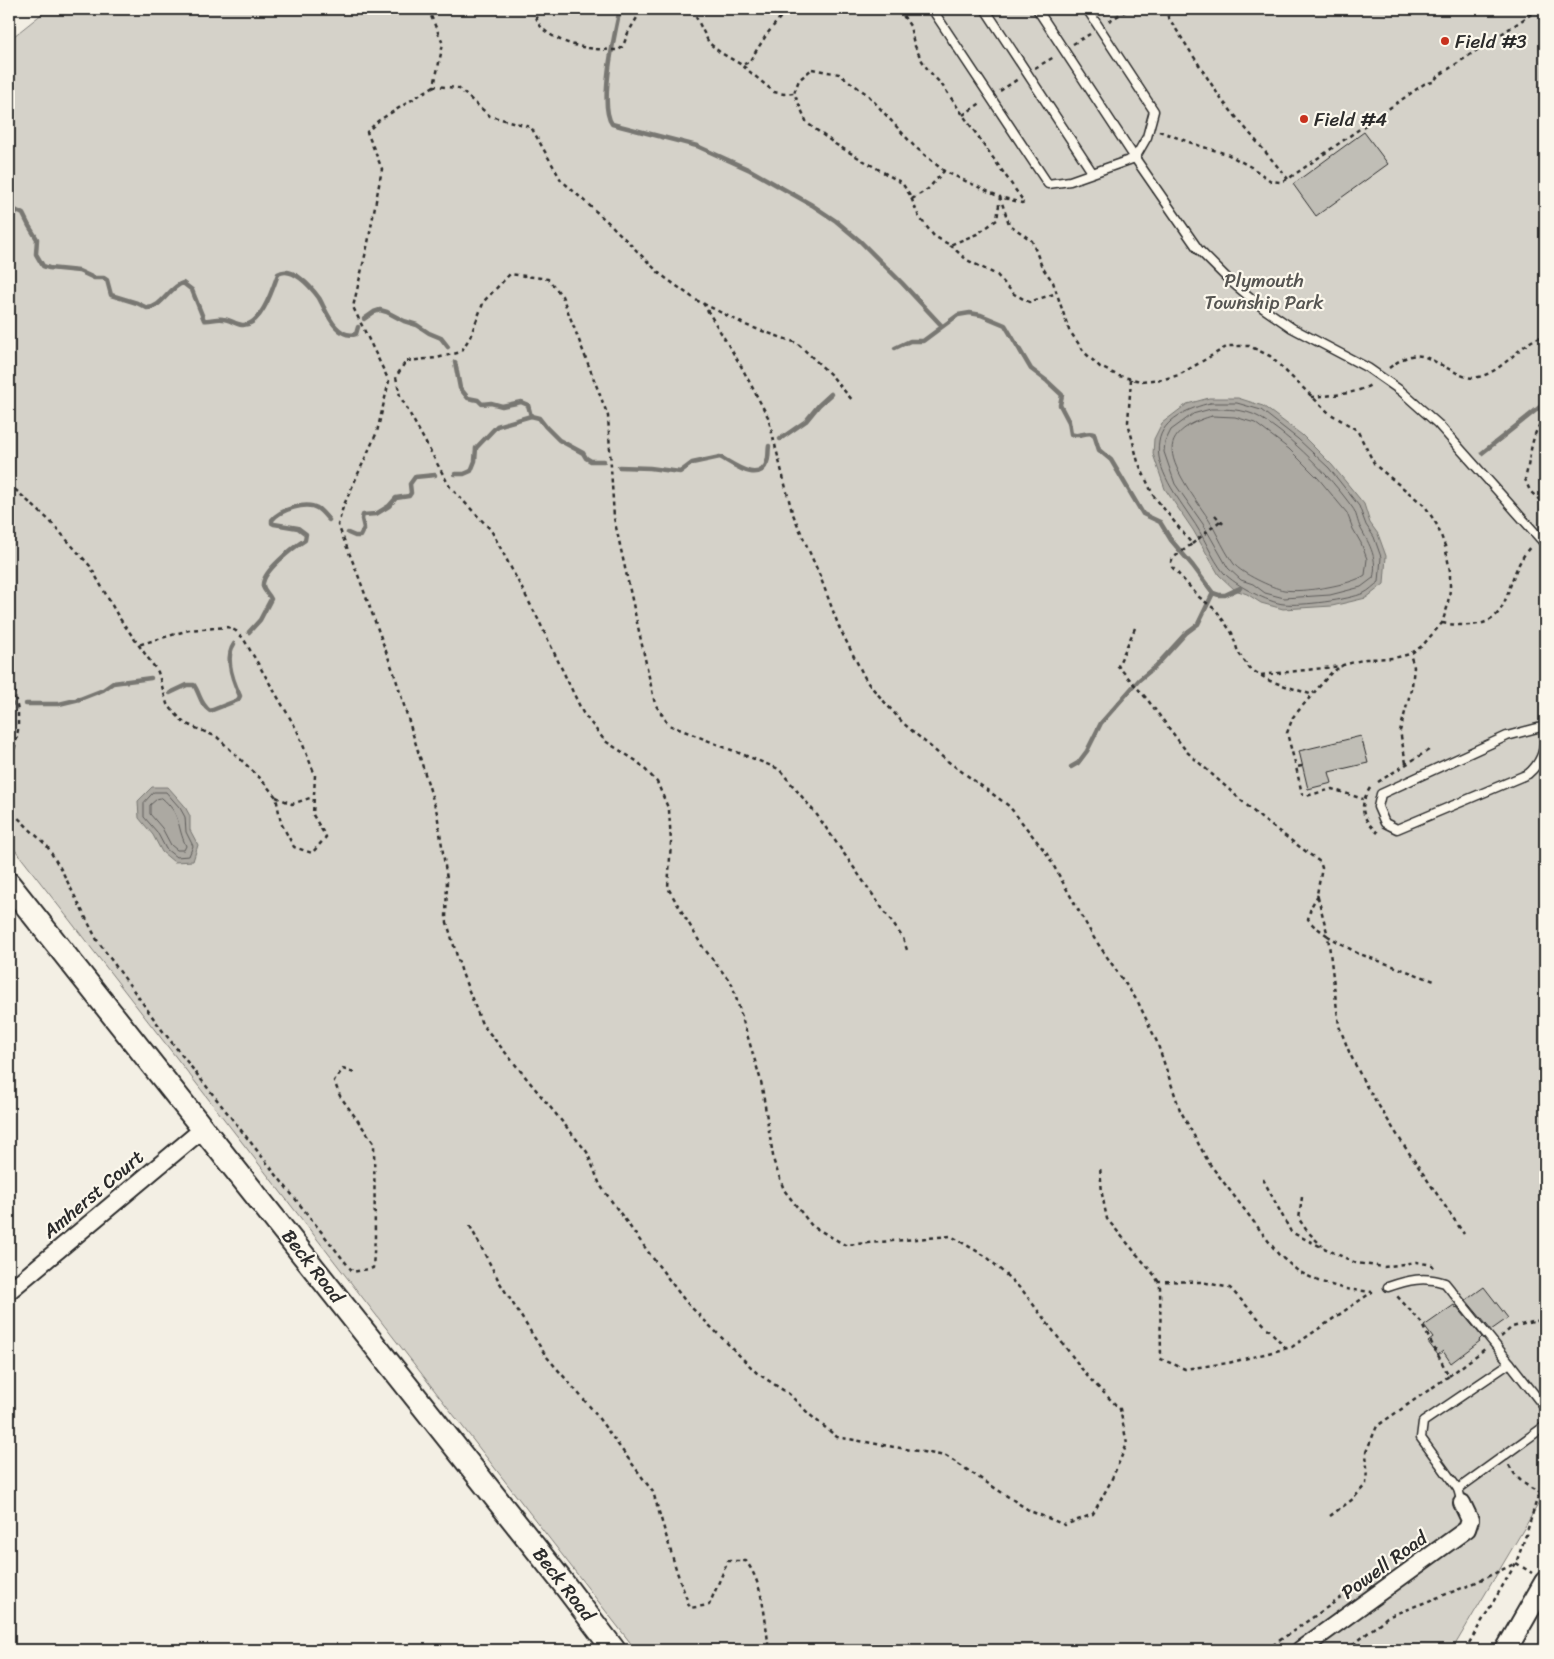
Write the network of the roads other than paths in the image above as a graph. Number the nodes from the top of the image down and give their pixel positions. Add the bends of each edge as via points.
1 (932, 9) edge
2 (985, 9) edge
3 (1037, 9) edge
4 (1087, 9) edge
5 (1135, 158) junction
6 (1092, 172) junction
7 (1543, 541) edge
8 (1545, 726) edge
9 (1545, 736) edge
10 (9, 884) edge
11 (204, 1128) junction
12 (1388, 1287) road end
13 (9, 1291) edge
14 (1510, 1363) junction
15 (1545, 1408) edge
16 (1545, 1426) edge
17 (1460, 1496) junction
18 (1542, 1579) edge
19 (614, 1650) edge
20 (1300, 1650) edge
21 (1506, 1650) edge

1 - 6 lane via 1048,184 1070,181
2 - 6 lane
3 - 5 lane
4 - 5 lane via 1154,111 1147,137
5 - 6 lane
5 - 7 lane via 1198,249 1228,279 1292,328 1368,368 1401,392 1438,424
8 - 9 lane via 1507,736 1381,794 1378,807 1385,823 1397,830 1528,774 1537,766 1545,747
10 - 11 main road, Beck Road
11 - 13 street, Amherst Court
11 - 19 main road, Beck Road
12 - 14 lane via 1408,1280 1433,1279 1445,1283
14 - 15 lane
14 - 17 lane via 1423,1422 1421,1438
16 - 17 lane
17 - 20 street, Powell Road via 1470,1520 1467,1529
18 - 21 street

